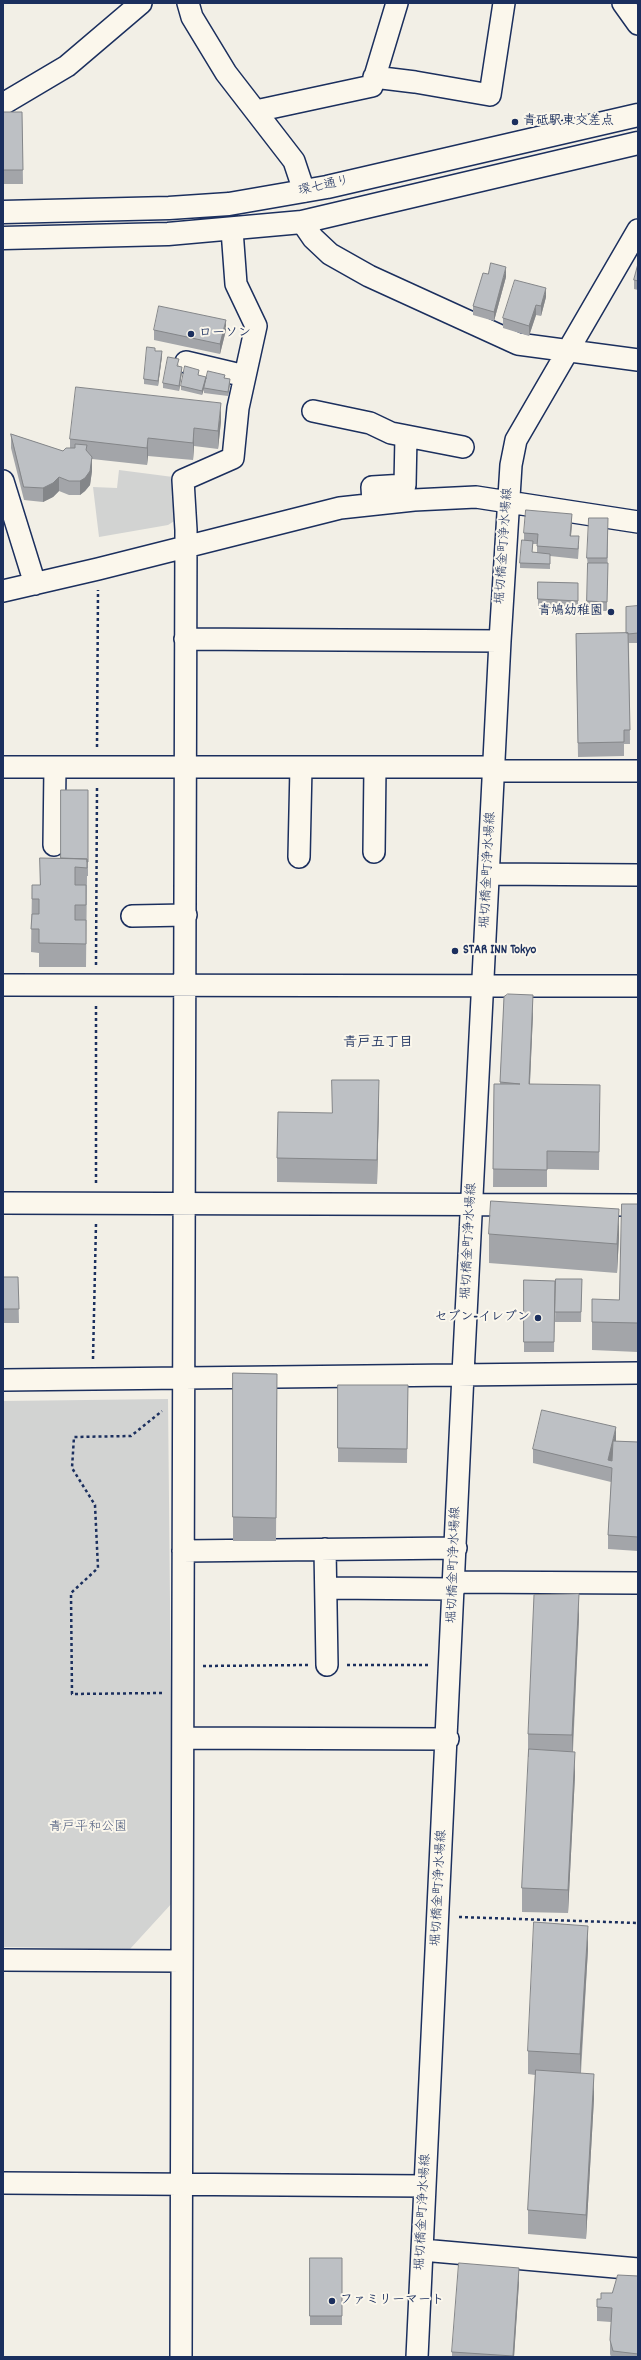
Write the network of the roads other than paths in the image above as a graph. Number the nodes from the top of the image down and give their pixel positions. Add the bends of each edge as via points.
1 (141, 3) edge
2 (188, 3) edge
3 (397, 3) edge
4 (504, 3) edge
5 (622, 3) edge
6 (638, 24) edge
7 (374, 78) junction
8 (4, 100) edge
9 (256, 111) junction
10 (638, 115) edge
11 (638, 143) edge
12 (304, 191) junction
13 (3, 212) edge
14 (302, 222) junction
15 (232, 230) junction
16 (638, 230) edge
17 (3, 238) edge
18 (568, 351) junction
19 (638, 360) edge
20 (186, 362) dead end
21 (245, 376) junction
22 (312, 411) dead end
23 (406, 436) junction
24 (463, 447) dead end
25 (3, 481) edge
26 (508, 501) junction
27 (373, 504) junction
28 (638, 522) edge
29 (186, 548) junction
30 (35, 584) junction
31 (3, 591) edge
32 (185, 639) junction
33 (500, 641) junction
34 (3, 767) edge
35 (55, 767) junction
36 (186, 767) junction
37 (301, 767) junction
38 (375, 767) junction
39 (494, 769) junction
40 (638, 771) edge
41 (54, 845) dead end
42 (374, 852) dead end
43 (299, 857) dead end
44 (489, 874) junction
45 (638, 875) edge
46 (186, 915) junction
47 (132, 916) dead end
48 (3, 985) edge
49 (185, 986) junction
50 (483, 986) junction
51 (638, 986) edge
52 (3, 1203) edge
53 (184, 1204) junction
54 (472, 1205) junction
55 (638, 1205) edge
56 (638, 1373) edge
57 (463, 1374) junction
58 (182, 1379) junction
59 (3, 1380) edge
60 (456, 1548) junction
61 (325, 1549) junction
62 (183, 1551) junction
63 (638, 1583) edge
64 (454, 1586) junction
65 (326, 1588) junction
66 (327, 1665) dead end
67 (183, 1738) junction
68 (448, 1739) junction
69 (3, 1960) edge
70 (182, 1961) junction
71 (3, 2183) edge
72 (182, 2184) junction
73 (425, 2186) junction
74 (422, 2250) junction
75 (638, 2269) edge
76 (181, 2357) edge
77 (418, 2357) edge

1 - 8 street via 67,66
2 - 9 street via 192,17 226,73
3 - 7 street
4 - 7 street via 490,95
5 - 6 street
7 - 9 street via 372,86
9 - 12 street via 294,161
10 - 12 main road, 環七通り
11 - 14 main road
12 - 13 main road, 環七通り via 229,204
14 - 15 main road
14 - 18 street via 313,238 330,254 369,276 518,344
15 - 17 main road
15 - 21 street via 236,284 256,326
16 - 18 street, 堀切橋金町浄水場線
18 - 19 street
18 - 26 street, 堀切橋金町浄水場線 via 516,440
20 - 21 street
21 - 29 street via 238,408 233,458 183,480
22 - 23 street via 370,423 391,433
23 - 24 street
23 - 27 street via 404,485 372,487
25 - 30 street
26 - 27 street via 462,497
26 - 28 street
26 - 33 street, 堀切橋金町浄水場線
27 - 29 street via 340,508
29 - 30 street
29 - 32 street
30 - 31 street
32 - 33 street
32 - 36 street
33 - 39 street, 堀切橋金町浄水場線
34 - 35 street
35 - 36 street
35 - 41 street
36 - 37 street
36 - 46 street
37 - 38 street
37 - 43 street
38 - 39 street
38 - 42 street
39 - 40 street
39 - 44 street, 堀切橋金町浄水場線
44 - 45 street
44 - 50 street, 堀切橋金町浄水場線
46 - 47 street
46 - 49 street
48 - 49 street
49 - 50 street
49 - 53 street
50 - 51 street
50 - 54 street, 堀切橋金町浄水場線
52 - 53 street
53 - 54 street
53 - 58 street via 185,1361
54 - 55 street
54 - 57 street, 堀切橋金町浄水場線
56 - 57 street
57 - 58 street
57 - 60 street, 堀切橋金町浄水場線
58 - 59 street
58 - 62 street
60 - 61 street
60 - 64 street, 堀切橋金町浄水場線
61 - 62 street
61 - 65 street
62 - 67 street
63 - 64 street
64 - 65 street
64 - 68 street, 堀切橋金町浄水場線
65 - 66 street
67 - 68 street
67 - 70 street
68 - 73 street, 堀切橋金町浄水場線
69 - 70 street
70 - 72 street
71 - 72 street
72 - 73 street
72 - 76 street
73 - 74 street, 堀切橋金町浄水場線
74 - 75 street
74 - 77 street, 堀切橋金町浄水場線

